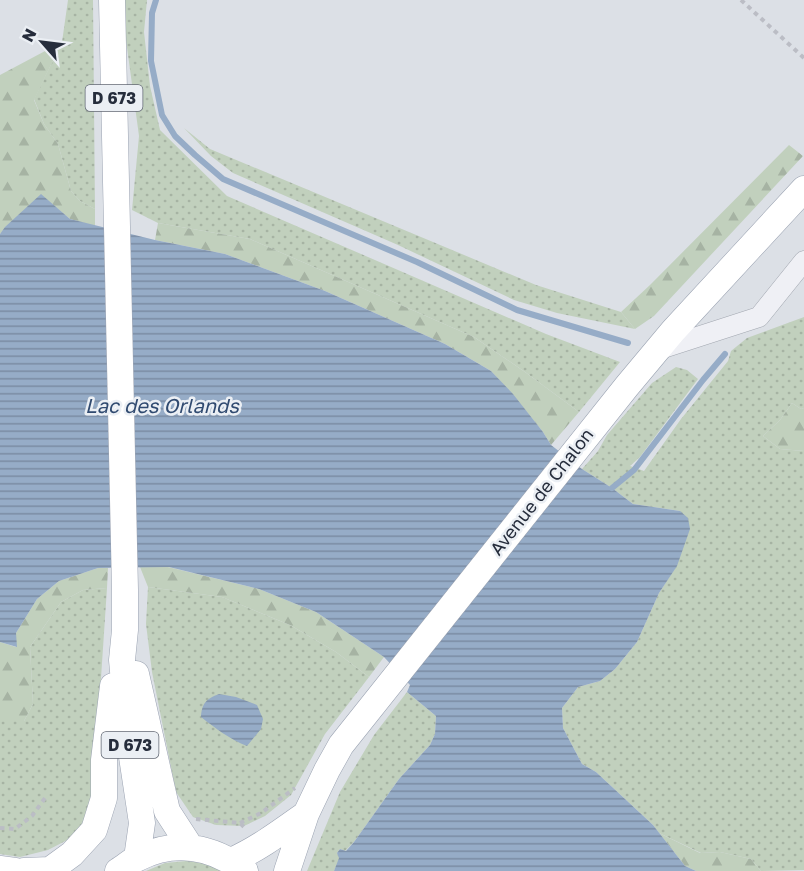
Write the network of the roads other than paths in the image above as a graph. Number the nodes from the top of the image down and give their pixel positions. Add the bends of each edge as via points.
1 (112, 0) edge
2 (804, 189) edge
3 (804, 261) edge
4 (657, 350) junction
5 (125, 630) junction
6 (122, 660) junction
7 (306, 814) junction
8 (191, 848) junction
9 (127, 865) edge
10 (238, 866) edge
11 (0, 869) edge
12 (15, 871) edge
13 (24, 871) edge
14 (287, 871) edge

1 - 5 main road, D 673
2 - 4 main road, Avenue de Chalon
3 - 4 lane via 759,317
4 - 7 main road, Avenue de Chalon via 341,745
5 - 6 main road, D 673
5 - 8 main road, D 673 via 167,810
6 - 9 main road, D 673 via 142,824
6 - 13 main road via 114,680 104,760 105,798 94,830 50,870
7 - 10 main road via 260,845
7 - 14 main road, Avenue de Chalon
8 - 9 main road via 154,851
8 - 10 main road via 218,854
11 - 12 main road

